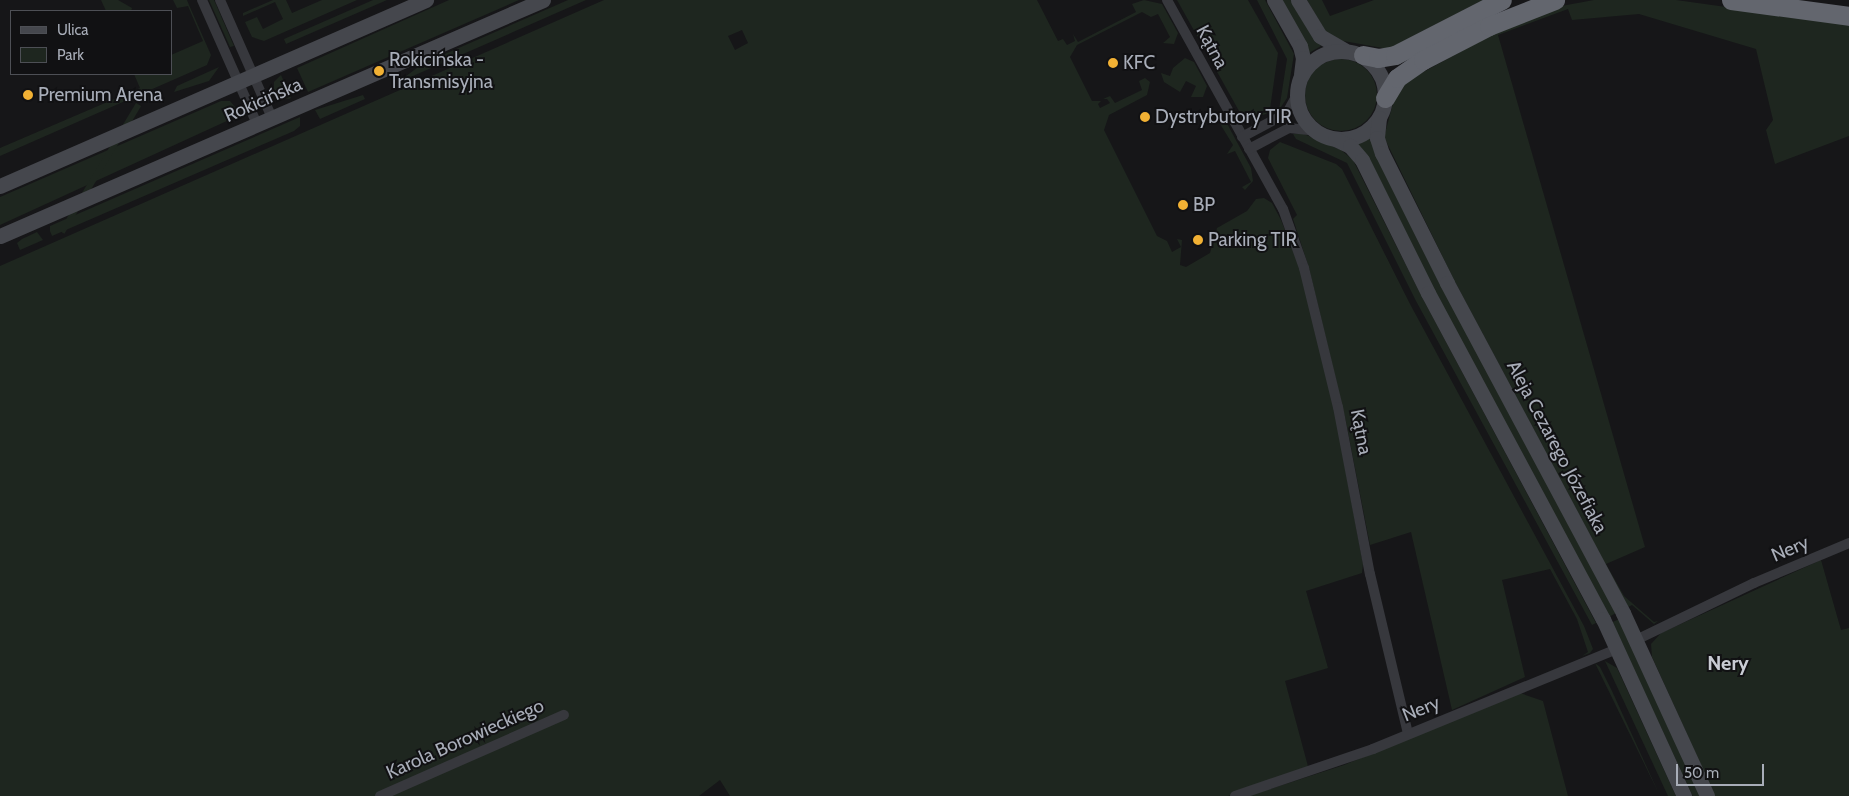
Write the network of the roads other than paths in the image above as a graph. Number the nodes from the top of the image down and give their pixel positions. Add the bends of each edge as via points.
1 (202, 0) edge
2 (220, 0) edge
3 (426, 0) edge
4 (542, 0) edge
5 (1167, 0) edge
6 (1274, 0) edge
7 (1298, 0) edge
8 (1502, 0) edge
9 (1555, 0) edge
10 (1731, 0) edge
11 (1849, 16) edge
12 (1344, 50) junction
13 (1362, 55) junction
14 (254, 75) junction
15 (1300, 76) junction
16 (238, 82) junction
17 (1296, 97) junction
18 (1385, 98) junction
19 (272, 118) junction
20 (1379, 118) junction
21 (257, 124) junction
22 (1316, 131) junction
23 (1242, 136) junction
24 (1336, 139) junction
25 (1249, 149) junction
26 (0, 186) edge
27 (0, 236) edge
28 (1849, 543) edge
29 (1636, 640) junction
30 (1617, 648) junction
31 (564, 715) dead end
32 (1408, 733) junction
33 (380, 796) edge
34 (1236, 796) edge
35 (1684, 796) edge
36 (1707, 796) edge

1 - 16 street
2 - 14 street
3 - 14 main road, Rokicińska
4 - 19 main road, Rokicińska
5 - 23 street, Kątna
6 - 15 main road via 1301,50
7 - 12 main road via 1320,36
8 - 13 highway via 1395,55 1378,58
9 - 18 highway via 1498,22 1423,60 1397,78
10 - 11 highway
12 - 13 main road
12 - 15 main road via 1315,58
13 - 18 main road via 1381,75
14 - 16 main road, Rokicińska
14 - 19 street
15 - 17 main road
16 - 21 street
16 - 26 main road, Rokicińska
17 - 22 main road via 1304,120
17 - 23 street via 1287,113
18 - 20 main road
19 - 21 main road, Rokicińska
20 - 24 main road via 1361,134
20 - 29 main road, Aleja Cezarego Józefiaka via 1377,138 1382,153
21 - 27 main road, Rokicińska
22 - 24 main road
22 - 25 street via 1289,128
23 - 25 street, Kątna
24 - 30 main road via 1350,146 1362,160 1428,293
25 - 32 street, Kątna via 1287,218 1304,268 1338,406 1370,574
28 - 29 street, Nery via 1754,583
29 - 36 main road, Aleja Cezarego Józefiaka
30 - 32 street, Nery
30 - 35 main road
31 - 33 street, Karola Borowieckiego
32 - 34 street, Nery via 1373,749

